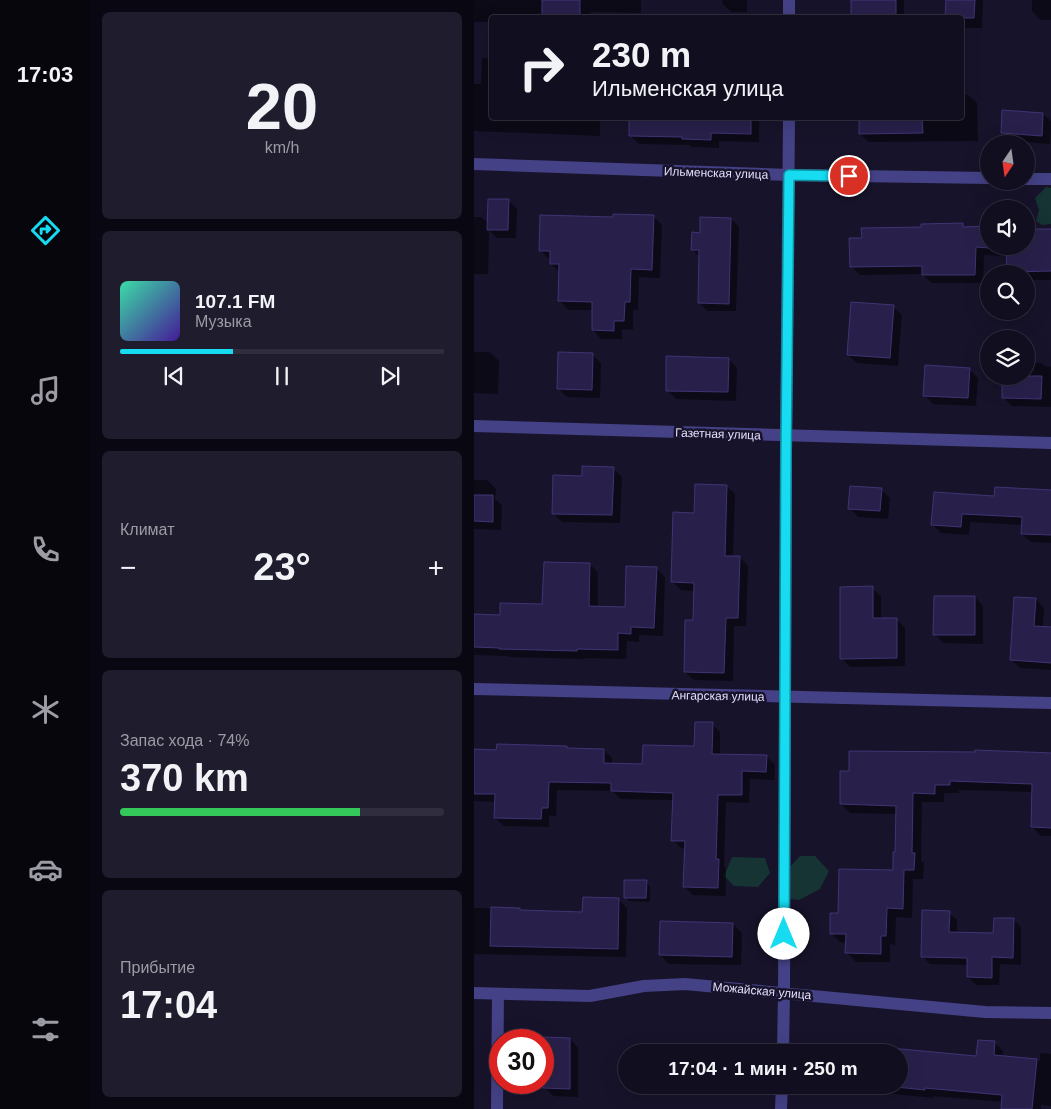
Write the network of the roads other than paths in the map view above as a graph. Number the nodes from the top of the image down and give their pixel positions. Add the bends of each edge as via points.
1 (789, 0) edge
2 (789, 15) edge
3 (789, 120) edge
4 (474, 164) edge
5 (789, 175) junction
6 (980, 178) edge
7 (1035, 179) edge
8 (1051, 179) edge
9 (474, 426) edge
10 (786, 436) junction
11 (1051, 443) edge
12 (474, 690) edge
13 (785, 697) junction
14 (1051, 703) edge
15 (474, 993) edge
16 (784, 993) junction
17 (498, 994) junction
18 (1051, 1013) edge
19 (783, 1044) edge
20 (782, 1094) edge
21 (497, 1109) edge
22 (782, 1109) edge

1 - 2 street
3 - 5 street
4 - 5 street, Ильменская улица
5 - 6 street, Ильменская улица
5 - 10 street
7 - 8 street
9 - 10 street, Газетная улица
10 - 11 street, Газетная улица
10 - 13 street
12 - 13 street, Ангарская улица
13 - 14 street, Ангарская улица
13 - 16 street
15 - 17 street, Можайская улица
16 - 17 street, Можайская улица via 685,984 644,986 590,996
16 - 18 street, Можайская улица via 985,1012
16 - 19 street
17 - 21 street
20 - 22 street

